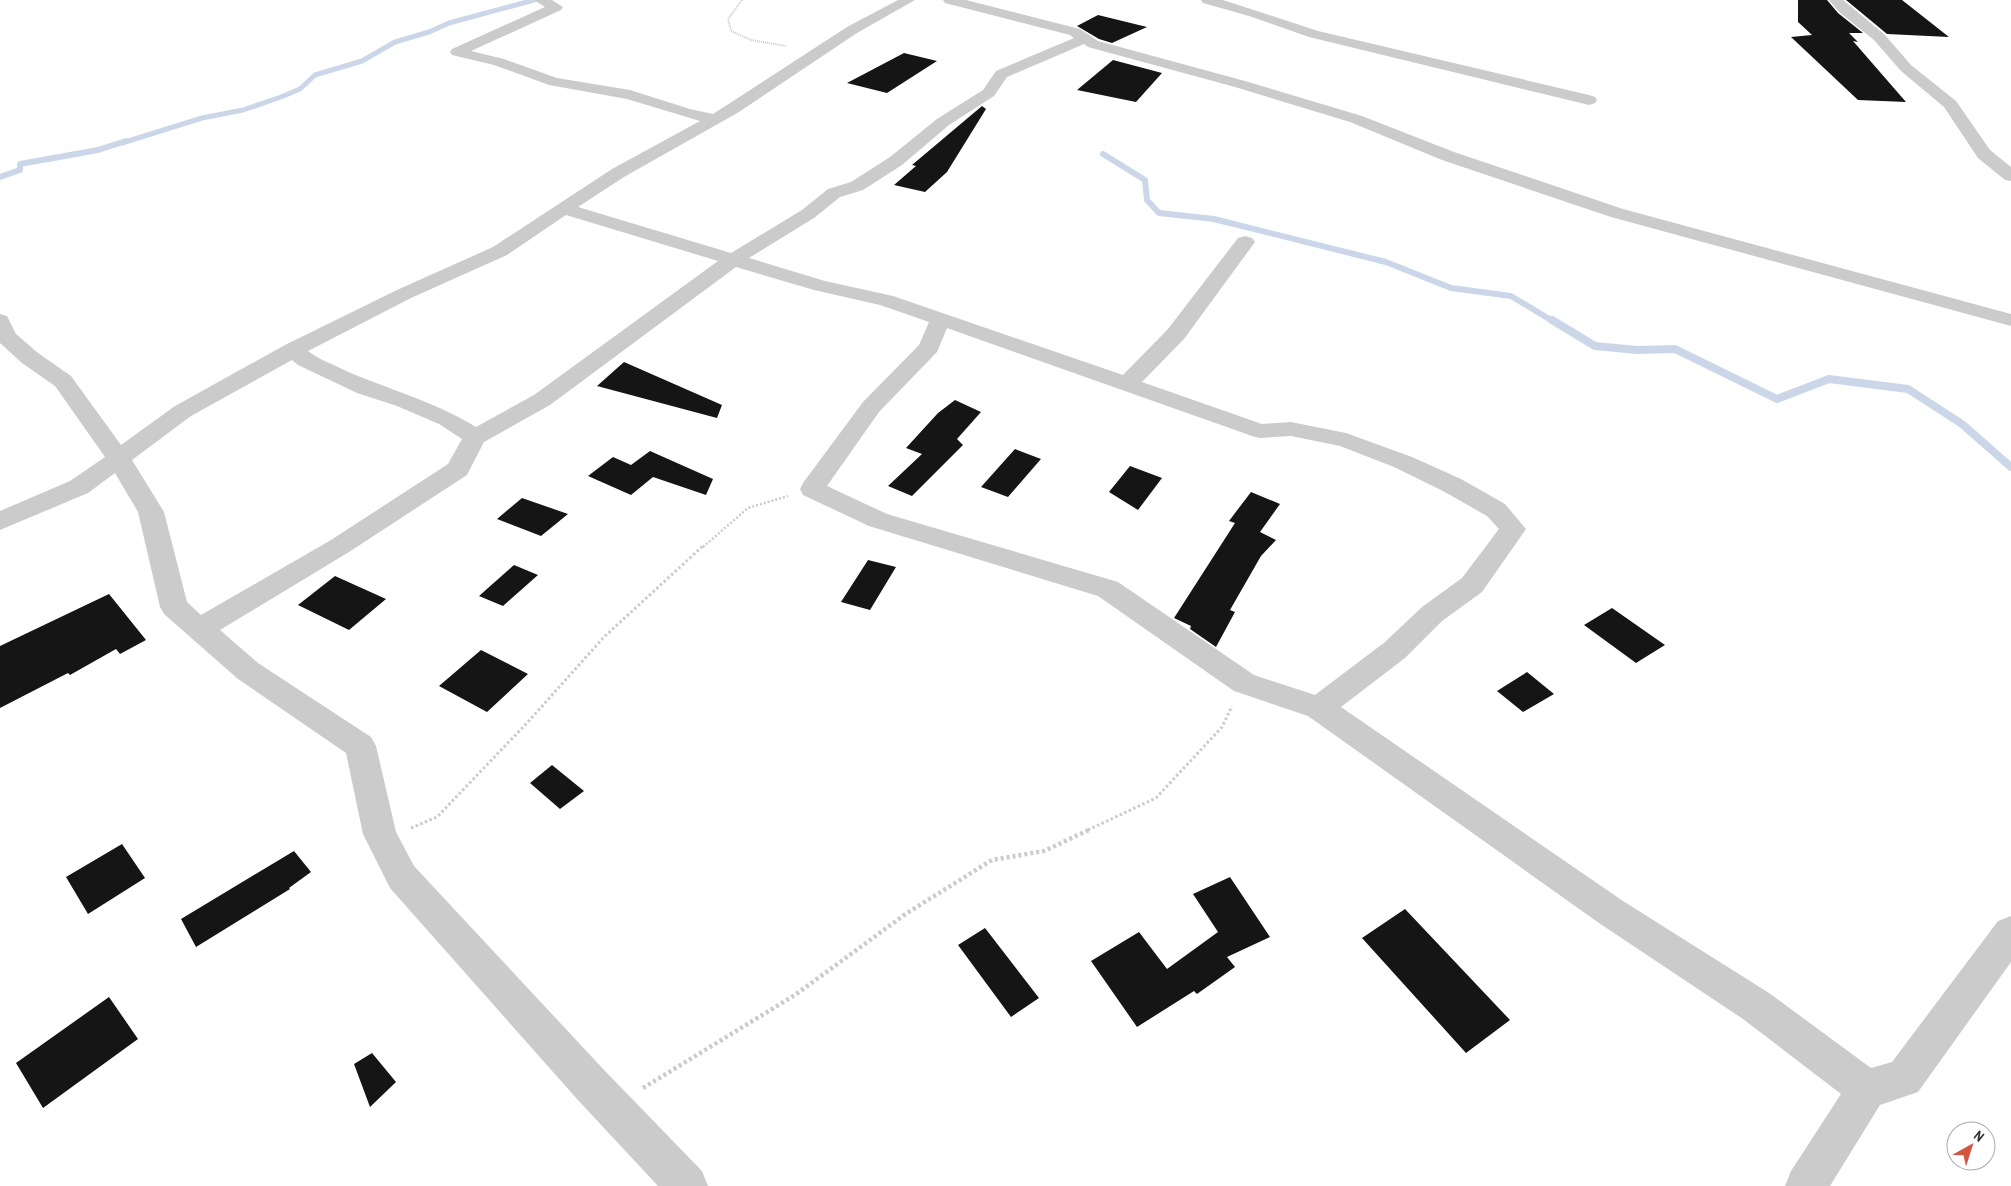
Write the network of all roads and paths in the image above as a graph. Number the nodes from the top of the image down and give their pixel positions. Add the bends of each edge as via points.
1 (541, 0) edge
2 (742, 0) edge
3 (908, 0) edge
4 (950, 0) edge
5 (1208, 0) edge
6 (1836, 0) edge
7 (1084, 39) junction
8 (820, 51) junction
9 (1589, 100) dead end
10 (716, 119) junction
11 (2011, 176) edge
12 (565, 209) junction
13 (1244, 242) dead end
14 (734, 259) junction
15 (0, 320) edge
16 (940, 320) junction
17 (2011, 320) edge
18 (294, 350) junction
19 (1127, 384) junction
20 (475, 437) junction
21 (118, 458) junction
22 (812, 489) junction
23 (0, 521) edge
24 (199, 629) junction
25 (1244, 683) junction
26 (1319, 708) junction
27 (380, 834) junction
28 (2011, 933) edge
29 (1868, 1089) junction
30 (612, 1107) junction
31 (687, 1186) edge
32 (1806, 1186) edge

1 - 10 street via 556,7 457,52 499,62 554,82 630,95
2 - 8 path via 728,19 730,31 751,40
3 - 8 street
4 - 7 street via 1034,20 1075,32
5 - 9 street via 1254,12 1314,34
6 - 11 street via 1878,37 1906,68 1950,104 1984,154
7 - 14 street via 1001,74 989,93 943,122 896,161 857,186 834,193 808,214
7 - 17 street via 1356,119 1448,156 1617,213
8 - 10 street
10 - 12 street via 618,173
12 - 14 street
12 - 18 street via 500,251 404,294
13 - 19 street via 1176,334
14 - 16 street via 820,286 886,300
14 - 20 street via 542,400
15 - 21 street via 6,337 63,381
16 - 19 street
16 - 22 street via 928,347 871,407
18 - 20 street via 306,360 365,388 447,419
18 - 21 street via 182,411
19 - 26 street via 1260,431 1291,429 1346,440 1452,485 1496,510 1513,529 1472,585 1432,614 1396,650
20 - 24 street via 458,469 347,542
21 - 23 street via 79,487
21 - 24 street via 151,512 174,607
22 - 25 street via 878,520 1108,589
22 - 27 path via 748,508 604,636 437,817 401,832
24 - 27 street via 248,671 360,746
25 - 26 street
25 - 30 path via 1222,727 1156,798 1044,851 992,860 907,913 795,995
26 - 29 street via 1611,912 1756,1006
27 - 30 street via 402,877
28 - 29 street via 1904,1078
29 - 32 street
30 - 31 street

